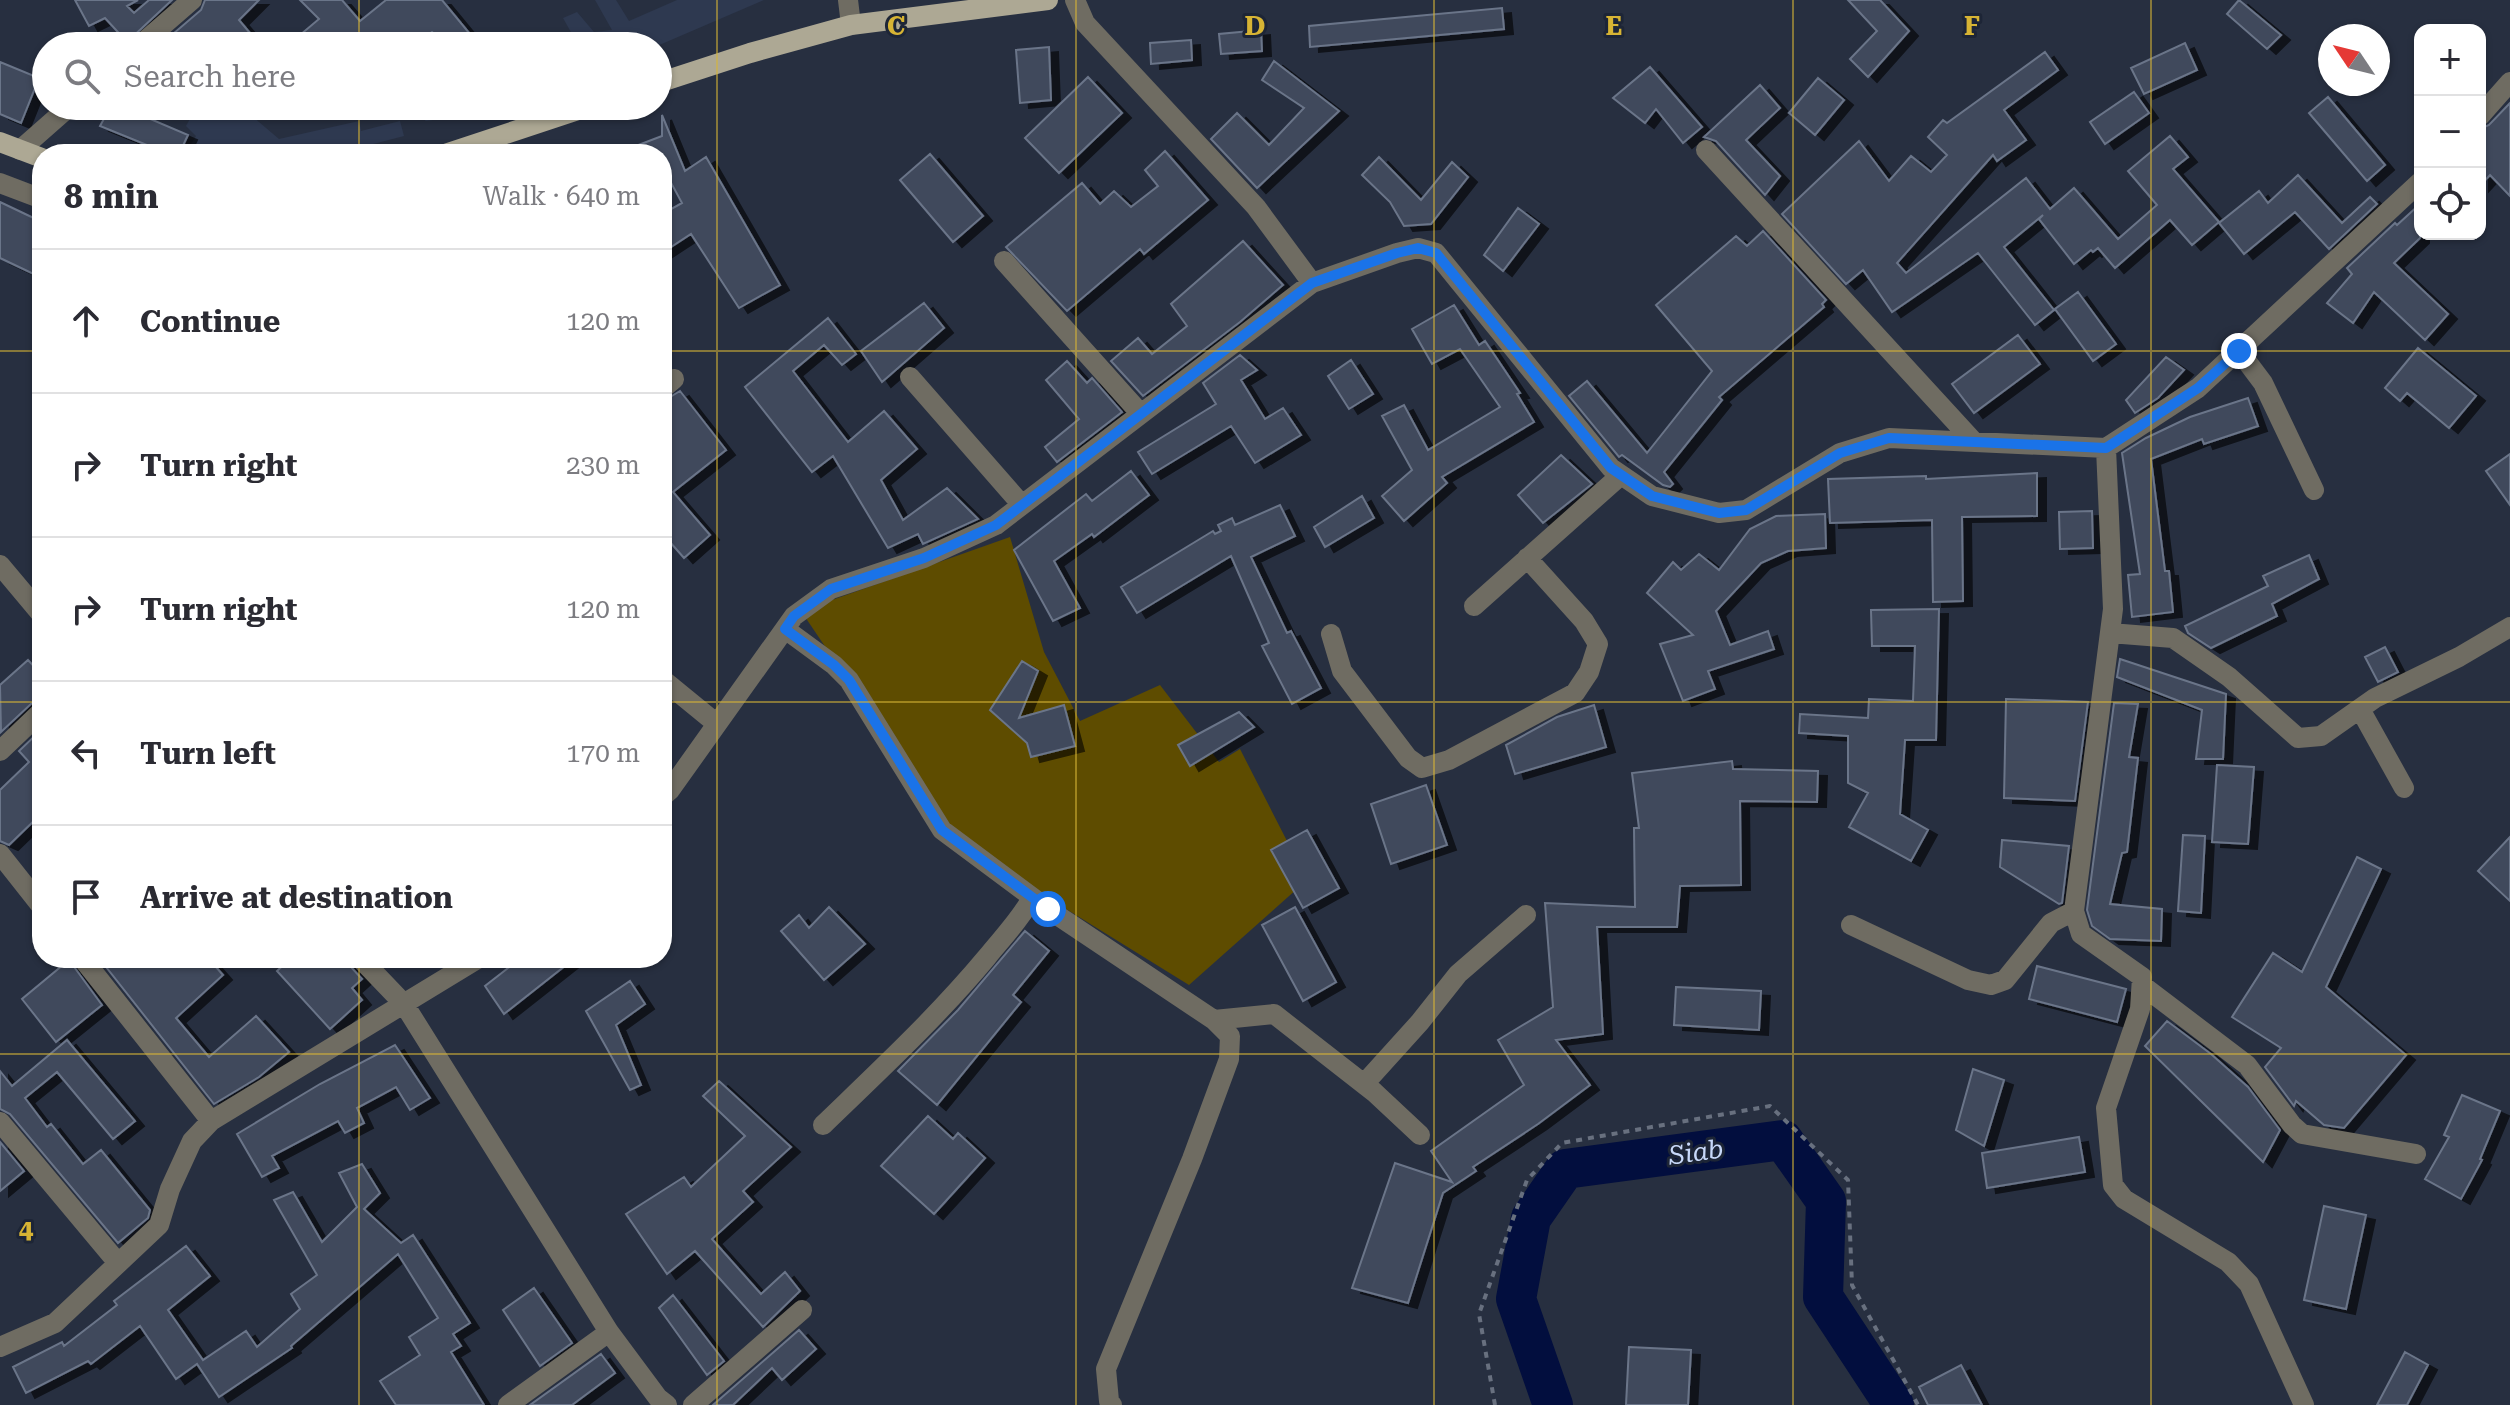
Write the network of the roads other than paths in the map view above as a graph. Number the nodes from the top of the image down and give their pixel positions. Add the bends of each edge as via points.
1 (192, 0) edge
2 (848, 0) edge
3 (1048, 0) edge
4 (1075, 0) edge
5 (851, 25) junction
6 (155, 32) edge
7 (672, 78) edge
8 (2510, 82) edge
9 (2486, 109) edge
10 (54, 120) edge
11 (548, 120) edge
12 (0, 142) edge
13 (475, 144) edge
14 (20, 150) junction
15 (1706, 150) dead end
16 (32, 154) edge
17 (0, 183) edge
18 (2414, 188) edge
19 (32, 195) edge
20 (1004, 261) dead end
21 (1312, 283) junction
22 (2239, 351) junction
23 (910, 377) dead end
24 (1140, 413) junction
25 (1974, 442) junction
26 (2106, 448) junction
27 (1621, 475) junction
28 (2314, 490) dead end
29 (1022, 505) junction
30 (1527, 558) junction
31 (0, 565) edge
32 (32, 603) edge
33 (1474, 606) dead end
34 (2510, 627) edge
35 (785, 629) junction
36 (2110, 633) junction
37 (1331, 634) dead end
38 (672, 687) edge
39 (2360, 709) junction
40 (32, 721) edge
41 (717, 724) junction
42 (0, 751) edge
43 (672, 787) edge
44 (2404, 788) dead end
45 (0, 854) edge
46 (32, 894) edge
47 (1032, 898) junction
48 (2074, 911) junction
49 (1526, 915) dead end
50 (1851, 925) dead end
51 (90, 968) edge
52 (370, 968) edge
53 (463, 968) edge
54 (2143, 986) junction
55 (404, 1004) junction
56 (1214, 1020) junction
57 (1364, 1084) junction
58 (211, 1121) junction
59 (0, 1122) edge
60 (823, 1125) dead end
61 (1420, 1135) dead end
62 (2416, 1154) dead end
63 (118, 1263) junction
64 (802, 1310) dead end
65 (609, 1332) junction
66 (0, 1347) edge
67 (508, 1405) edge
68 (667, 1405) edge
69 (693, 1405) edge
70 (1112, 1405) edge
71 (2304, 1405) edge

1 - 6 street
2 - 5 street
3 - 5 main road
4 - 21 street via 1085,23 1256,207
5 - 7 main road
8 - 9 street
10 - 14 street
11 - 13 main road
12 - 14 main road
14 - 16 main road
15 - 25 street
17 - 19 street
18 - 22 street
20 - 24 street
21 - 24 street
21 - 27 street via 1397,253 1418,248 1436,253
22 - 26 street via 2198,388
22 - 28 street via 2263,383
23 - 29 street
24 - 29 street
25 - 26 street
25 - 27 street via 1889,438 1840,453 1746,510 1719,513 1652,496
26 - 36 street
27 - 30 street
29 - 35 street via 996,525 924,558 831,589
30 - 33 street
30 - 37 street via 1598,644 1589,672 1575,693 1449,760 1422,768 1408,758 1342,671
31 - 32 street
34 - 39 street
35 - 41 street
35 - 47 street via 849,680 942,830
36 - 39 street via 2173,638 2229,677 2298,738 2321,736
36 - 48 street
38 - 41 street
39 - 44 street
40 - 42 street
41 - 43 street
45 - 46 street
47 - 56 street
47 - 60 street via 1023,916 961,987
48 - 50 street via 2051,923 2005,980 1991,985 1968,980
48 - 54 street via 2081,934 2142,977
49 - 57 street via 1458,974
51 - 58 street
52 - 55 street
53 - 55 street
54 - 62 street via 2247,1065 2302,1134
54 - 71 street via 2106,1108 2113,1185 2124,1199 2228,1262 2249,1284
55 - 58 street
55 - 65 street
56 - 57 street via 1274,1014
56 - 70 street via 1230,1036 1229,1059 1106,1369
57 - 61 street
58 - 63 street via 192,1141 159,1225
59 - 63 street
63 - 66 street via 55,1323
64 - 69 street
65 - 67 street
65 - 68 street

